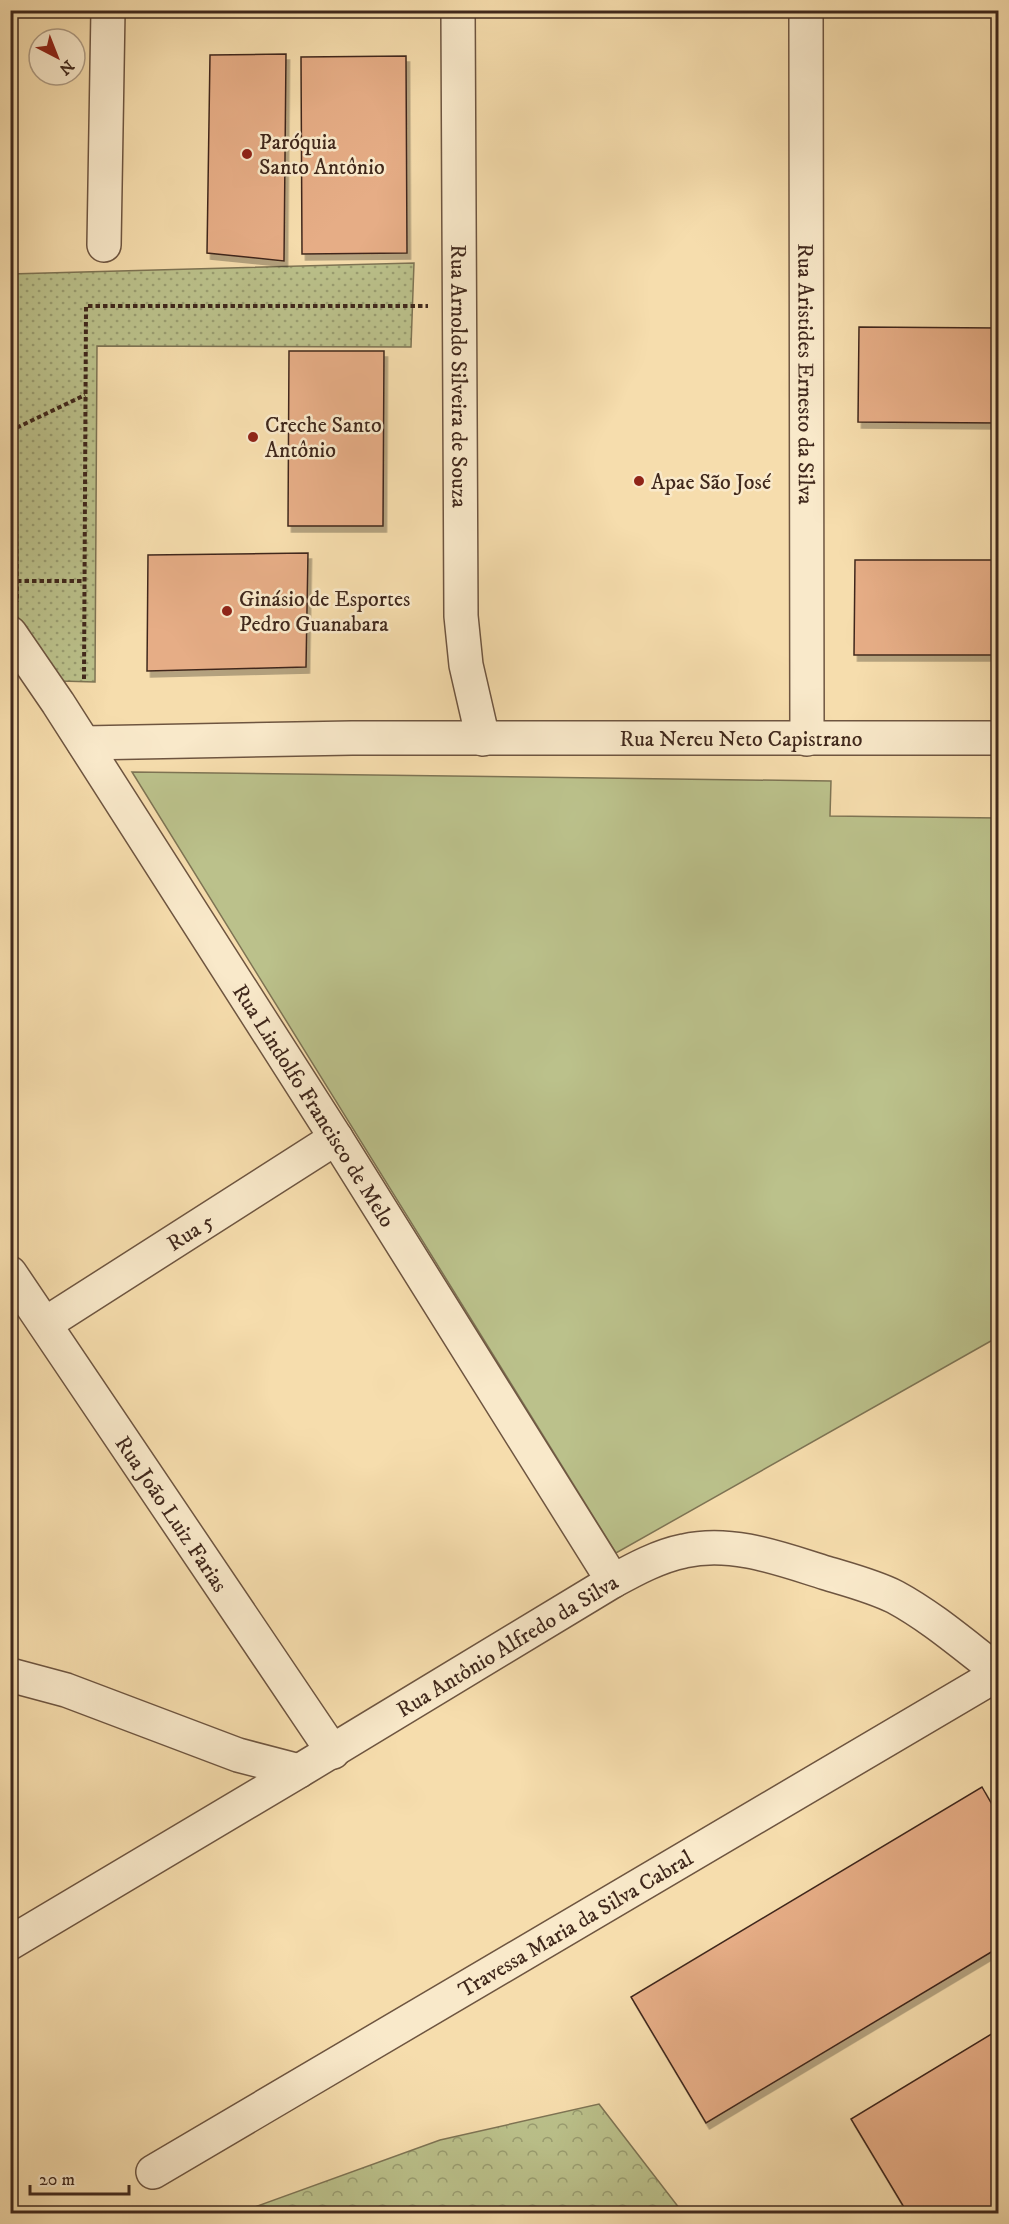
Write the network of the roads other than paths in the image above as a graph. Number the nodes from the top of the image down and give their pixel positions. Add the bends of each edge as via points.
1 (108, 10) edge
2 (458, 10) edge
3 (807, 10) edge
4 (104, 245) dead end
5 (14, 639) edge
6 (999, 738) edge
7 (483, 739) junction
8 (807, 739) junction
9 (84, 743) junction
10 (336, 1138) junction
11 (10, 1274) edge
12 (45, 1324) junction
13 (613, 1581) junction
14 (999, 1673) edge
15 (10, 1675) edge
16 (333, 1752) junction
17 (299, 1771) junction
18 (10, 1943) edge
19 (153, 2172) dead end

1 - 4 street
2 - 7 street, Rua Arnoldo Silveira de Souza via 461,616 466,665
3 - 8 street, Rua Aristides Ernesto da Silva
5 - 9 street, Rua Lindolfo Francisco de Melo
6 - 8 street, Rua Nereu Neto Capistrano
7 - 8 street, Rua Nereu Neto Capistrano
7 - 9 street, Rua Nereu Neto Capistrano
9 - 10 street, Rua Lindolfo Francisco de Melo
10 - 12 street, Rua 5
10 - 13 street, Rua Lindolfo Francisco de Melo
11 - 12 street, Rua João Luiz Farias
12 - 16 street, Rua João Luiz Farias
13 - 14 street, Rua Antônio Alfredo da Silva via 684,1551 718,1548 754,1552 895,1597
13 - 16 street, Rua Antônio Alfredo da Silva
14 - 19 street, Travessa Maria da Silva Cabral
15 - 17 street via 66,1690 238,1755
16 - 17 street, Rua Antônio Alfredo da Silva
17 - 18 street, Rua Antônio Alfredo da Silva

